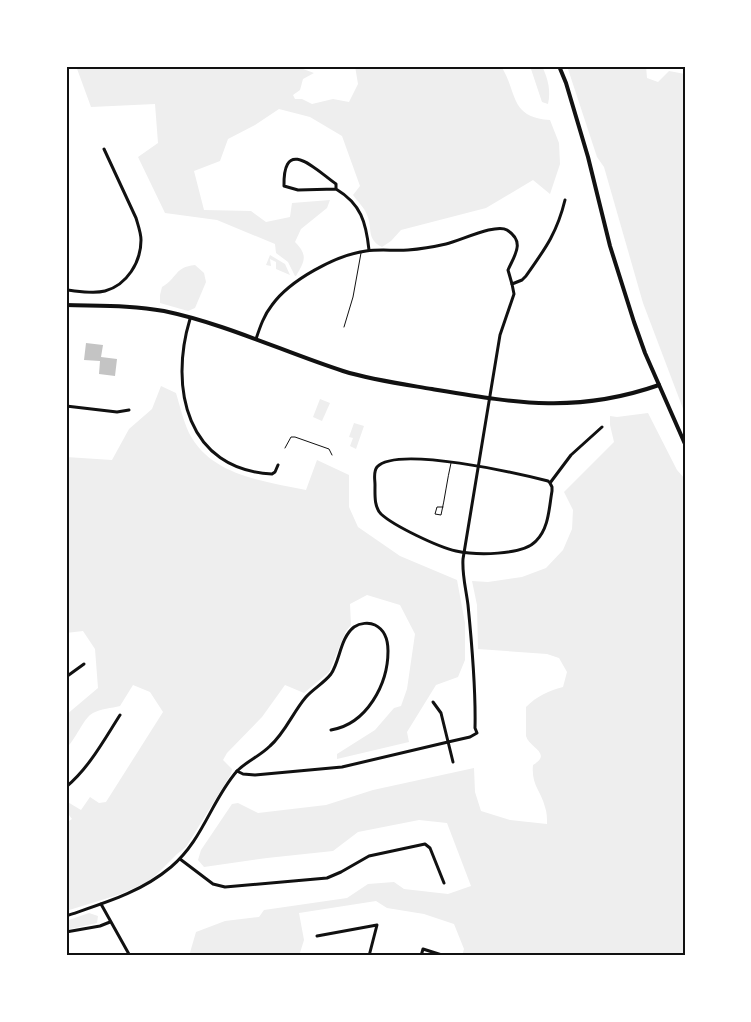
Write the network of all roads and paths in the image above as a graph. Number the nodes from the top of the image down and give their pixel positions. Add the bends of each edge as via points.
1 (557, 66) edge
2 (104, 148) dead end
3 (336, 189) junction
4 (565, 200) dead end
5 (369, 250) junction
6 (361, 252) junction
7 (512, 284) junction
8 (66, 290) edge
9 (66, 305) edge
10 (190, 319) junction
11 (344, 327) dead end
12 (256, 339) junction
13 (659, 385) junction
14 (489, 398) junction
15 (66, 406) edge
16 (129, 410) dead end
17 (602, 427) dead end
18 (685, 444) edge
19 (285, 448) dead end
20 (332, 455) dead end
21 (451, 462) junction
22 (278, 464) dead end
23 (478, 467) junction
24 (550, 483) junction
25 (443, 507) dead end
26 (465, 552) junction
27 (84, 664) dead end
28 (66, 677) edge
29 (433, 702) dead end
30 (120, 715) dead end
31 (332, 730) dead end
32 (448, 742) junction
33 (453, 762) dead end
34 (237, 772) junction
35 (66, 787) edge
36 (180, 858) junction
37 (444, 883) dead end
38 (102, 904) junction
39 (66, 916) edge
40 (110, 922) junction
41 (66, 932) edge
42 (317, 936) dead end
43 (130, 956) edge
44 (369, 956) edge
45 (421, 956) edge
46 (445, 956) edge

1 - 13 street via 566,83 622,286
2 - 8 street via 136,218 140,248 134,267 118,285 103,291
3 - 3 street via 336,184 304,161 297,159 286,165 284,186 298,190
3 - 5 street via 348,196 358,208 366,228
4 - 7 street via 551,239 524,278
5 - 6 street
5 - 7 street via 422,249 501,228 510,232 517,244 516,255 508,270
6 - 11 lane
6 - 12 street via 335,261 289,287 268,311
7 - 14 street via 512,300 500,335
9 - 10 street via 132,307
10 - 12 street
10 - 22 street via 184,349 183,381 188,414 201,439 220,458 251,472 272,474
12 - 14 street via 364,377
13 - 14 street via 636,394 566,404
13 - 18 street
14 - 23 street
15 - 16 street via 117,412
17 - 24 street via 571,455
19 - 20 lane via 291,437 295,437 329,449
21 - 23 street
21 - 25 lane
21 - 26 street via 416,459 385,462 375,471 376,503 380,513 422,538
23 - 24 street via 513,472
23 - 26 street
24 - 26 street via 552,491 545,529 535,543 522,550 505,553
26 - 32 street via 463,572 474,677 474,728 477,732
27 - 28 street
29 - 32 street via 441,713
30 - 35 street via 90,761
31 - 34 street via 341,728 366,710 386,675 388,644 376,626 358,625 349,632 331,674 305,698 270,747
32 - 33 street
32 - 34 street via 342,767 254,775
34 - 36 street via 192,846
36 - 37 street via 213,884 225,887 327,878 369,856 425,844 430,848
36 - 38 street via 145,886
38 - 39 street
38 - 40 street
40 - 41 street
40 - 43 street
42 - 44 street via 377,925
45 - 46 street via 423,949

